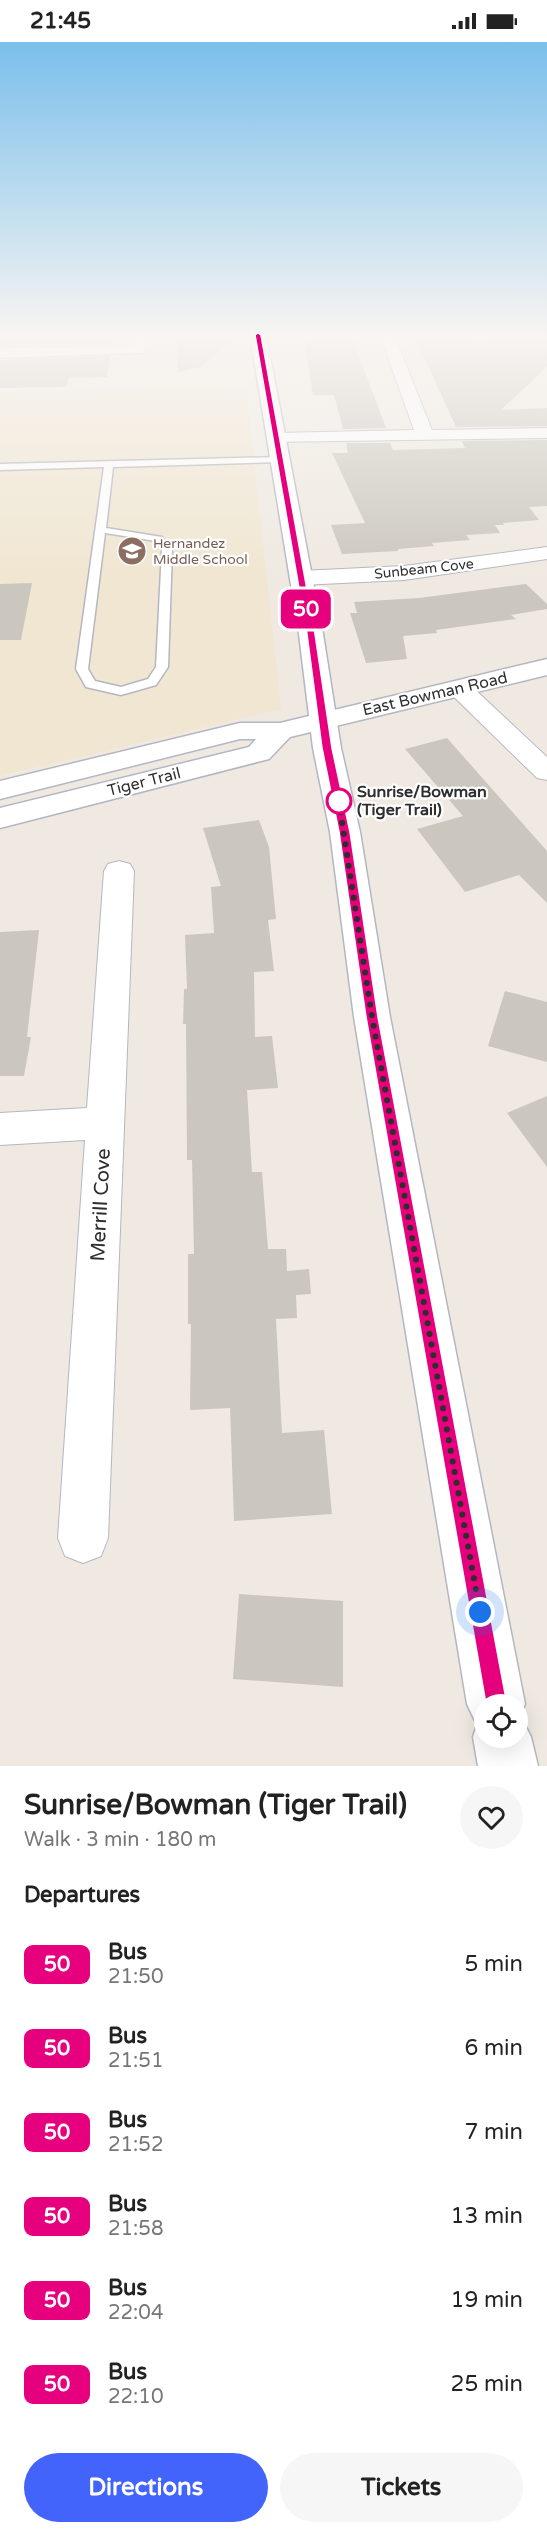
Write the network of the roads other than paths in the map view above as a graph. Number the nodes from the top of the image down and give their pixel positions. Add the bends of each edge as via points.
1 (272, 415) edge
2 (418, 415) edge
3 (547, 433) edge
4 (425, 435) junction
5 (276, 438) junction
6 (279, 460) junction
7 (109, 464) junction
8 (0, 467) edge
9 (102, 530) junction
10 (547, 553) edge
11 (301, 578) junction
12 (547, 667) edge
13 (460, 689) junction
14 (324, 721) junction
15 (280, 731) junction
16 (547, 772) edge
17 (0, 790) edge
18 (0, 818) edge
19 (119, 871) dead end
20 (105, 1123) junction
21 (0, 1129) edge
22 (83, 1538) dead end
23 (494, 1694) edge
24 (504, 1748) edge
25 (508, 1766) edge

1 - 5 main road
2 - 4 street
3 - 4 street
4 - 5 street
5 - 6 main road
6 - 7 lane
6 - 11 main road
7 - 8 lane
7 - 9 lane
9 - 9 lane via 82,669 90,684 121,691 152,682 162,667 166,550 159,539
10 - 11 street, Sunbeam Cove via 404,573
11 - 14 main road
12 - 13 main road, East Bowman Road
13 - 14 main road, East Bowman Road
13 - 16 street
14 - 15 main road, Tiger Trail
14 - 23 main road via 372,1017
15 - 17 main road, Tiger Trail via 240,731
15 - 18 main road, Tiger Trail via 259,753
19 - 20 street, Merrill Cove
20 - 21 street
20 - 22 street, Merrill Cove
24 - 25 main road

